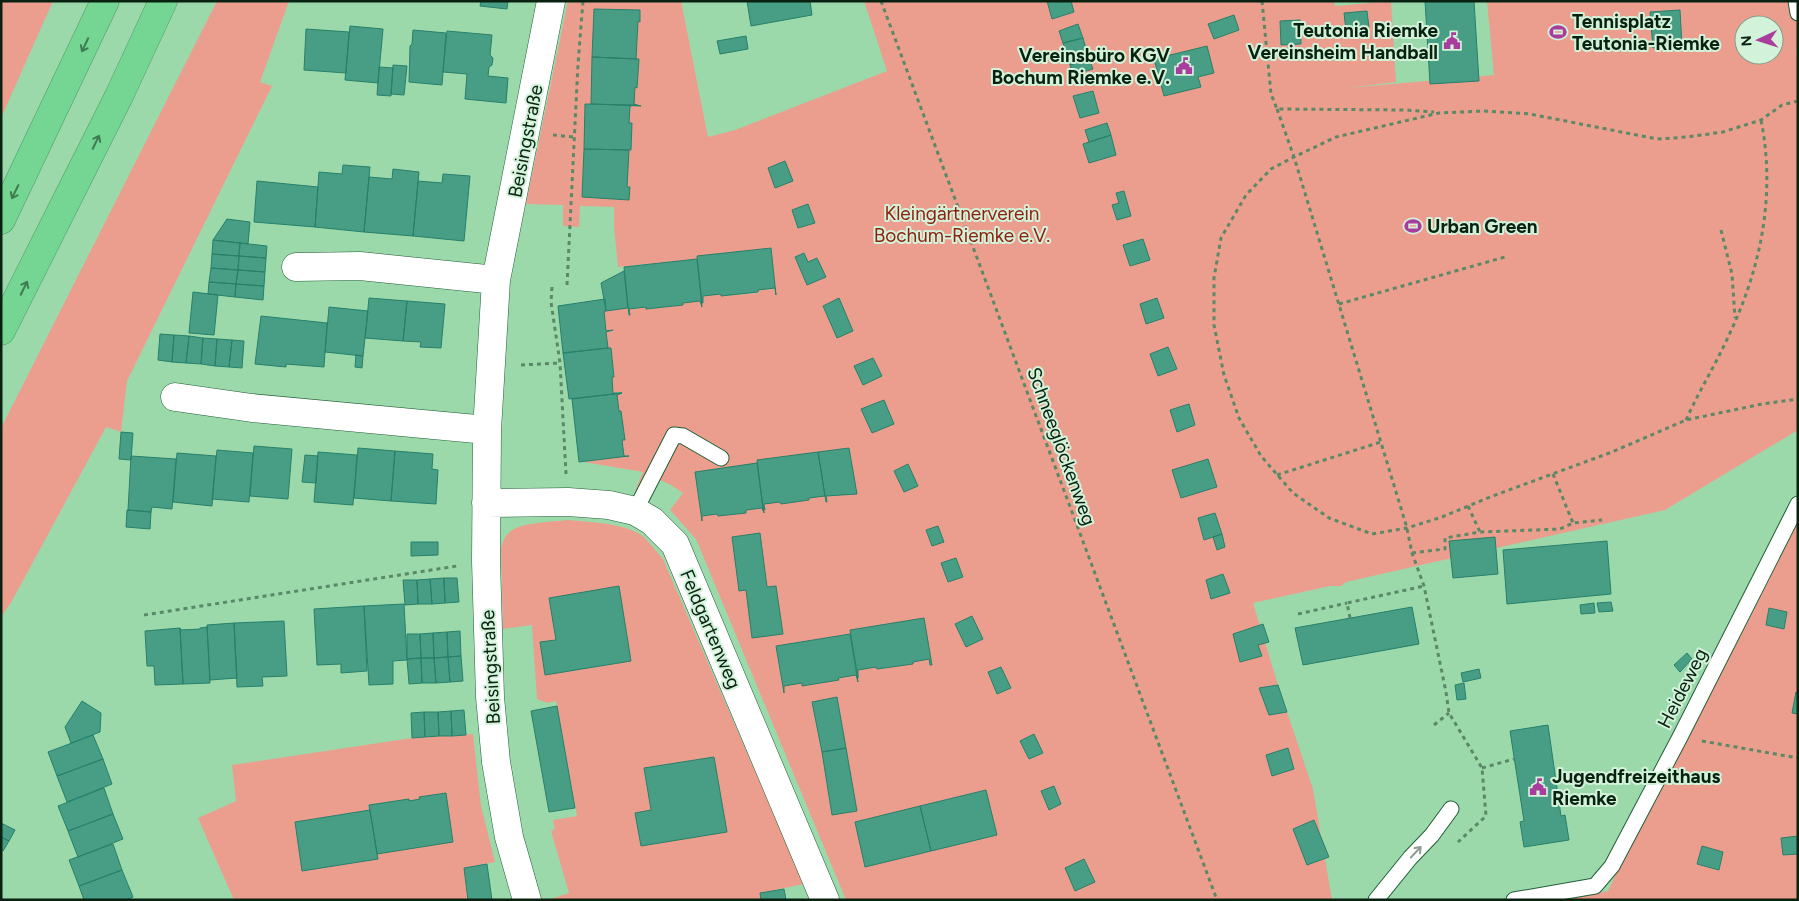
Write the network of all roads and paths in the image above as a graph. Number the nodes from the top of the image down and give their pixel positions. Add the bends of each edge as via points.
1 (105, 1) edge
2 (163, 1) edge
3 (551, 1) edge
4 (583, 1) edge
5 (881, 1) edge
6 (1262, 1) edge
7 (1796, 1) edge
8 (1798, 13) edge
9 (1798, 101) edge
10 (1277, 109) junction
11 (1439, 113) junction
12 (1761, 120) junction
13 (1294, 156) junction
14 (1, 220) edge
15 (1721, 230) dead end
16 (1505, 257) dead end
17 (296, 267) dead end
18 (496, 280) junction
19 (567, 285) dead end
20 (552, 287) dead end
21 (1339, 304) junction
22 (1736, 321) junction
23 (1, 331) edge
24 (560, 363) junction
25 (490, 366) junction
26 (175, 397) dead end
27 (1798, 400) edge
28 (1686, 420) junction
29 (487, 430) junction
30 (1381, 442) junction
31 (721, 458) dead end
32 (1553, 474) junction
33 (1277, 475) junction
34 (568, 502) junction
35 (486, 504) junction
36 (1798, 504) edge
37 (1468, 506) junction
38 (635, 511) junction
39 (1602, 520) dead end
40 (1573, 524) junction
41 (1407, 528) junction
42 (1480, 532) junction
43 (1412, 553) junction
44 (486, 561) junction
45 (1424, 586) junction
46 (1347, 603) junction
47 (1298, 614) dead end
48 (144, 615) dead end
49 (1350, 618) dead end
50 (1449, 713) junction
51 (1434, 725) dead end
52 (1680, 738) junction
53 (1798, 758) edge
54 (1514, 759) dead end
55 (1451, 809) dead end
56 (1381, 895) edge
57 (527, 900) edge
58 (825, 900) edge
59 (1217, 900) edge
60 (1514, 900) edge

1 -> 14 highway
23 -> 2 highway
3 - 18 street, Beisingstraße
4 - 19 path
5 - 59 path, Schneeglöckenweg
6 - 10 path via 1271,94
7 - 8 lane
9 - 12 path via 1782,105
10 - 11 path
10 - 13 path
11 - 12 path via 1530,114 1657,139 1723,132
11 - 13 path via 1336,137
12 - 22 path via 1766,212 1753,274
13 - 21 path
13 - 33 path via 1271,169 1246,195 1221,238 1214,278 1214,325 1224,375 1239,418 1261,456
15 - 22 path via 1732,274
16 - 21 path
17 - 18 street via 360,266
18 - 25 street, Beisingstraße
20 - 24 path via 551,302
21 - 30 path
22 - 28 path
24 - 25 path
24 - 34 path
25 - 29 street, Beisingstraße
26 - 29 street via 252,408
27 - 28 path
28 - 32 path
29 - 35 street, Beisingstraße
30 - 33 path
30 - 41 path
31 - 38 lane via 683,436 674,435
32 - 37 path
32 - 40 path
33 - 41 path via 1292,493 1328,518 1372,534
34 - 35 street, Feldgartenweg
34 - 38 street, Feldgartenweg
35 - 44 street, Beisingstraße
36 - 52 lane, Heideweg
37 - 41 path
37 - 42 path
38 - 58 street, Feldgartenweg via 652,521 675,544
39 - 40 path
40 - 42 path via 1560,529
41 - 43 path
42 - 43 path via 1444,538 1445,549
43 - 45 path
44 - 48 path
44 - 57 street, Beisingstraße via 490,697 496,762 509,837
45 - 46 path
45 - 50 path
46 - 47 path
46 - 49 path
50 - 51 path
50 - 54 path via 1482,768
52 - 53 path
52 - 60 lane, Heideweg via 1612,866 1594,886
56 -> 55 lane

